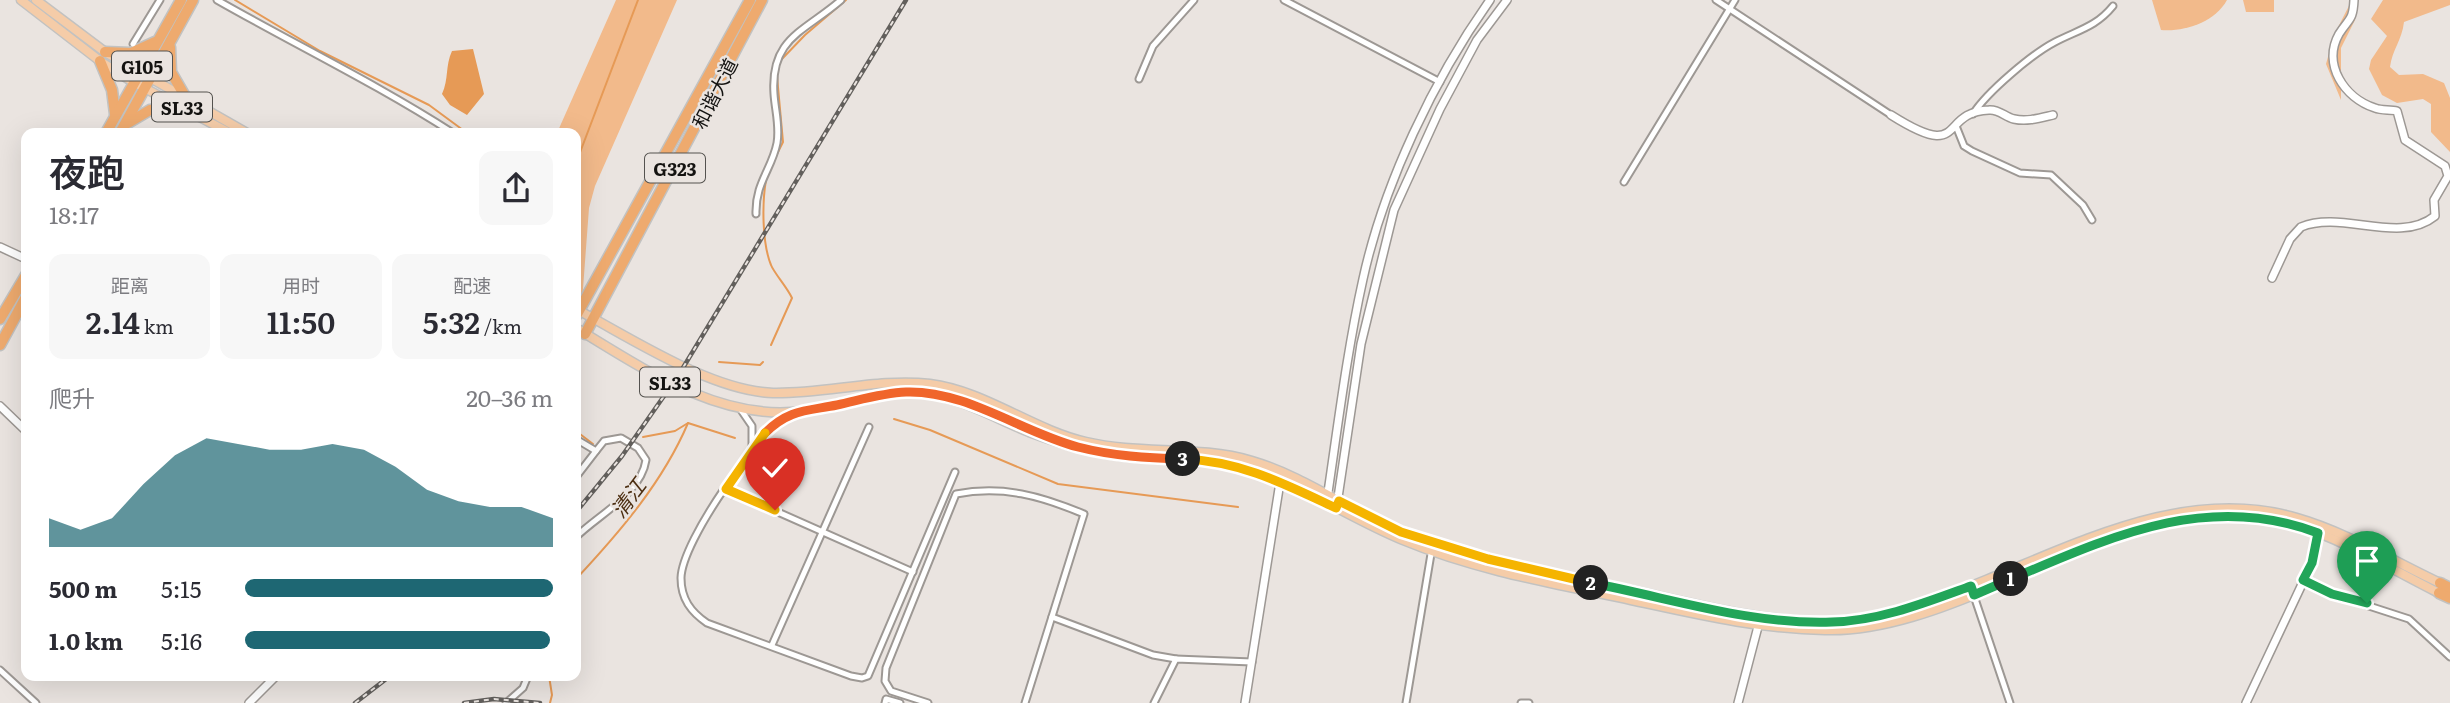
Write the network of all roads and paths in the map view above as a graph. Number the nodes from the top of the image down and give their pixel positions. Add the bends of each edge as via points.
1 (21, 0) edge
2 (36, 0) edge
3 (160, 0) edge
4 (181, 0) edge
5 (193, 0) edge
6 (217, 0) edge
7 (750, 0) edge
8 (762, 0) edge
9 (841, 0) edge
10 (1194, 0) edge
11 (1284, 0) edge
12 (1490, 0) edge
13 (1507, 0) edge
14 (1716, 0) edge
15 (1735, 0) edge
16 (2354, 0) edge
17 (2113, 6) dead end
18 (1729, 11) junction
19 (158, 39) junction
20 (171, 41) junction
21 (133, 44) dead end
22 (102, 57) junction
23 (136, 78) junction
24 (1139, 79) dead end
25 (1440, 82) junction
26 (147, 84) junction
27 (184, 102) junction
28 (1973, 114) junction
29 (1891, 115) joint
30 (2053, 115) dead end
31 (115, 117) junction
32 (1956, 126) junction
33 (109, 128) edge
34 (123, 128) edge
35 (123, 128) edge
36 (223, 128) edge
37 (237, 128) edge
38 (445, 128) edge
39 (1624, 182) dead end
40 (756, 214) dead end
41 (2092, 220) dead end
42 (0, 247) edge
43 (21, 257) edge
44 (2272, 278) dead end
45 (21, 283) edge
46 (581, 305) edge
47 (21, 306) edge
48 (581, 314) edge
49 (593, 318) junction
50 (0, 319) edge
51 (581, 331) edge
52 (586, 334) junction
53 (0, 345) edge
54 (0, 406) edge
55 (735, 407) junction
56 (791, 412) junction
57 (21, 426) edge
58 (870, 427) dead end
59 (581, 442) edge
60 (596, 451) junction
61 (750, 454) junction
62 (581, 470) edge
63 (955, 472) dead end
64 (1280, 476) junction
65 (726, 489) junction
66 (1327, 499) junction
67 (1337, 504) junction
68 (2320, 530) junction
69 (823, 532) junction
70 (581, 533) edge
71 (1432, 546) junction
72 (913, 572) junction
73 (2303, 580) junction
74 (2443, 588) edge
75 (1973, 591) junction
76 (2450, 598) edge
77 (1052, 617) junction
78 (1759, 623) junction
79 (772, 645) junction
80 (2450, 657) edge
81 (1176, 659) junction
82 (1252, 662) junction
83 (0, 670) edge
84 (270, 681) edge
85 (526, 681) edge
86 (36, 703) edge
87 (249, 703) edge
88 (506, 703) edge
89 (885, 703) edge
90 (900, 703) edge
91 (928, 703) edge
92 (1025, 703) edge
93 (1154, 703) edge
94 (1245, 703) edge
95 (1406, 703) edge
96 (1521, 703) edge
97 (1529, 703) edge
98 (1738, 703) edge
99 (2010, 703) edge
100 (2246, 703) edge

1 - 22 main road
2 - 22 main road
3 - 21 street
4 - 19 highway, G105
5 - 20 highway, G105
6 - 38 street via 392,93
7 - 46 highway, 和谐大道 / G323
8 - 49 highway, 和谐大道 / G323
9 - 40 street via 799,32 777,56 772,69 778,138 775,154 760,180
10 - 24 street via 1153,46
11 - 25 street
12 - 25 street
13 - 67 street via 1464,63 1394,209 1361,344
14 - 18 street
15 - 18 street
16 - 44 street via 2352,20 2339,34 2332,54 2334,70 2350,92 2366,103 2397,111 2405,140 2445,166 2448,176 2434,200 2435,216 2417,226 2353,223 2301,227 2290,239
17 - 28 street via 2098,23 2038,54
18 - 29 street
18 - 39 street
19 - 22 highway via 131,53
19 - 23 highway, G105
20 - 26 highway, G105
20 - 27 highway via 171,72
22 - 23 main road
22 - 31 highway
23 - 26 main road, SL33
23 - 31 highway, G105
25 - 66 street via 1387,198 1363,276
26 - 27 main road, SL33
26 - 34 highway, G105
27 - 35 highway via 150,110
27 - 36 main road, SL33
27 - 37 main road, SL33
28 - 30 street via 1995,110 2032,120
28 - 32 street
29 - 32 street via 1930,136 1943,136
31 - 33 highway, G105
32 - 41 street via 1964,146 1972,151 2020,173 2051,175
42 - 43 street
45 - 50 highway
47 - 53 highway
48 - 49 main road, SL33
49 - 52 highway, 和谐大道 / G323
49 - 64 main road, SL33 via 672,361 766,393 935,384 1081,441 1118,449 1215,453
51 - 52 main road, SL33
52 - 55 main road, SL33 via 662,378
54 - 57 street
55 - 56 main road, SL33
55 - 61 street via 752,426
56 - 61 street via 769,429
56 - 64 main road, SL33 via 881,394 925,393 966,402 1029,431 1116,456 1212,460
58 - 69 street
59 - 60 street
60 - 62 street
60 - 70 street via 604,441 621,438 643,453 645,467 621,500
61 - 65 street
63 - 72 street
64 - 66 main road, SL33
64 - 82 street
65 - 69 street
65 - 79 street via 684,565 684,596 691,612 707,623
66 - 67 main road, SL33
67 - 71 main road, SL33
68 - 73 street
68 - 74 main road, SL33
68 - 75 main road, SL33 via 2276,513 2245,509 2174,513 2140,521
69 - 72 street
69 - 79 street
71 - 78 main road, SL33
71 - 95 street
72 - 79 street via 869,676 851,676
73 - 80 street via 2409,618
73 - 100 street
74 - 76 highway
75 - 78 main road, SL33 via 1865,618
75 - 99 street
77 - 81 street via 1153,655
77 - 91 street via 1084,514 1046,498 999,488 956,494 886,668 885,681 891,691
77 - 92 street
78 - 98 street
81 - 82 street
81 - 93 street
82 - 94 street
83 - 86 street
84 - 87 street
85 - 88 street
89 - 90 street via 887,699
96 - 97 street

